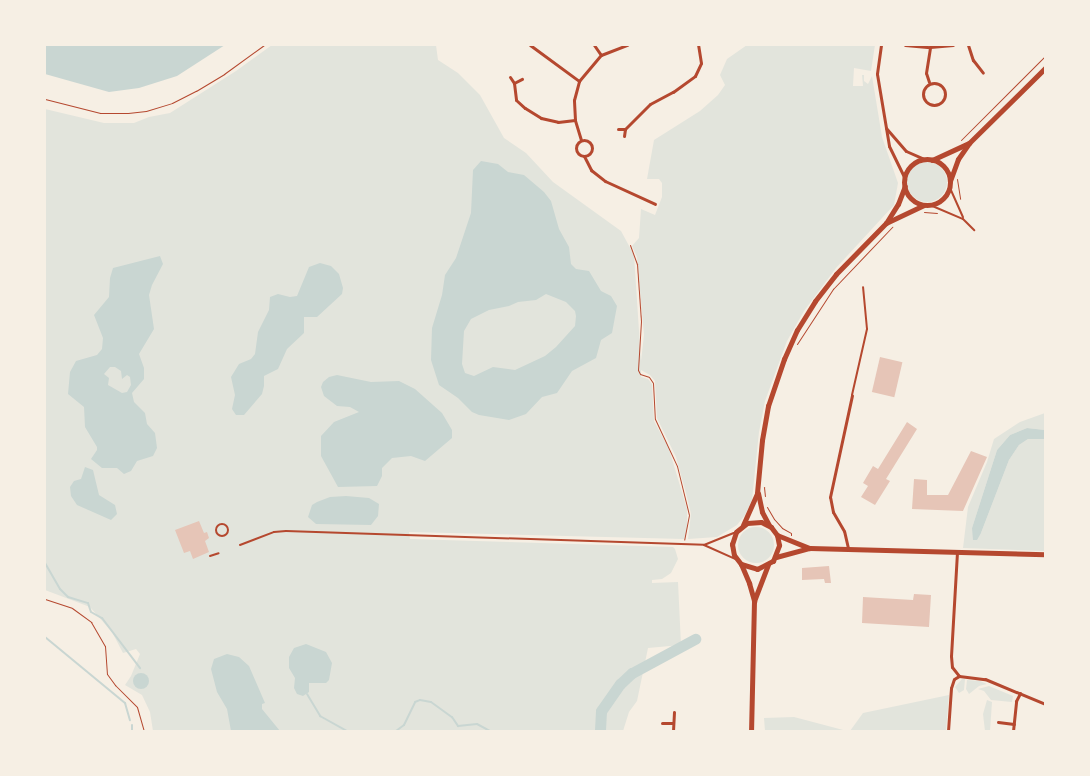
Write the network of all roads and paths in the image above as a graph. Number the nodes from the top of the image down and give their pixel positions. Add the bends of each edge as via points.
1 (264, 45) edge
2 (530, 45) edge
3 (594, 45) edge
4 (628, 45) edge
5 (698, 45) edge
6 (881, 45) edge
7 (905, 45) edge
8 (915, 45) edge
9 (953, 45) edge
10 (968, 45) edge
11 (930, 47) junction
12 (601, 55) junction
13 (1045, 56) edge
14 (1045, 68) edge
15 (983, 73) dead end
16 (510, 77) dead end
17 (522, 79) dead end
18 (579, 81) junction
19 (929, 82) junction
20 (514, 83) junction
21 (45, 99) edge
22 (576, 120) junction
23 (618, 128) dead end
24 (886, 128) junction
25 (625, 129) junction
26 (624, 136) dead end
27 (581, 140) junction
28 (958, 142) dead end
29 (969, 143) junction
30 (584, 156) junction
31 (929, 160) junction
32 (958, 171) dead end
33 (905, 179) junction
34 (950, 184) junction
35 (905, 186) junction
36 (957, 203) junction
37 (655, 204) dead end
38 (927, 205) junction
39 (918, 212) dead end
40 (938, 213) dead end
41 (963, 219) junction
42 (886, 223) junction
43 (893, 226) dead end
44 (974, 230) dead end
45 (630, 245) dead end
46 (864, 287) dead end
47 (794, 350) dead end
48 (852, 395) joint
49 (763, 484) dead end
50 (758, 492) junction
51 (765, 498) dead end
52 (766, 506) dead end
53 (743, 525) junction
54 (770, 527) junction
55 (736, 532) junction
56 (218, 534) joint
57 (777, 535) junction
58 (791, 541) junction
59 (240, 544) dead end
60 (683, 544) junction
61 (704, 544) junction
62 (810, 548) junction
63 (848, 548) junction
64 (957, 552) junction
65 (219, 553) dead end
66 (1045, 554) edge
67 (210, 556) dead end
68 (776, 557) junction
69 (739, 562) junction
70 (768, 565) junction
71 (45, 599) edge
72 (754, 601) junction
73 (959, 676) junction
74 (1020, 693) junction
75 (1045, 704) edge
76 (674, 712) dead end
77 (998, 722) dead end
78 (662, 723) dead end
79 (673, 723) junction
80 (1014, 724) junction
81 (144, 731) edge
82 (673, 731) edge
83 (751, 731) edge
84 (948, 731) edge
85 (1013, 731) edge

1 - 21 path via 196,91 146,111 100,113
2 - 18 street
3 - 12 street
4 - 12 street
5 - 25 street via 701,63 695,76 650,104
6 - 24 street via 877,74
7 - 8 street
8 - 11 street
9 - 11 street
10 - 15 street via 973,60
11 - 19 street via 926,73
12 - 18 street
13 - 28 path
14 - 29 main road
16 - 20 street
17 - 20 street
18 - 22 street via 574,100
19 - 19 street via 938,83 943,88 945,98 939,106 933,106 924,98
20 - 22 street via 516,100 541,118 558,122
22 - 27 street
23 - 25 street
24 - 31 street via 906,151
24 - 33 street via 889,146
25 - 26 street
27 - 30 street via 576,150
27 - 30 street via 592,145 591,152
29 - 31 main road
29 - 34 main road via 958,159
30 - 37 street via 592,170 605,181
31 - 33 main road via 911,166
31 - 34 main road via 946,170
32 - 36 path via 960,201
33 - 35 main road
34 - 36 lane
34 - 38 main road via 943,198
35 - 38 main road via 911,198
35 - 42 main road
36 - 41 lane
38 - 41 lane
38 - 42 main road
39 - 40 path
41 - 44 lane
42 - 50 main road via 836,274 797,330 768,406
43 - 47 path via 834,289
45 - 60 path via 637,264 641,321 638,370 652,383 655,419 669,446 685,497 689,515
46 - 48 lane via 867,329
48 - 63 street via 830,497
49 - 51 path
50 - 53 main road
50 - 54 main road via 762,512
52 - 58 path via 782,528 791,533
53 - 54 main road via 756,522
53 - 55 main road
54 - 57 main road
55 - 61 lane
55 - 69 main road via 732,544
56 - 56 lane via 218,525 226,525 226,534
57 - 58 main road
57 - 68 main road
58 - 62 main road
59 - 60 lane via 279,531
60 - 61 lane
61 - 69 lane
62 - 63 main road
62 - 68 main road
63 - 64 main road
64 - 66 main road
64 - 73 street via 951,656 952,666
65 - 67 lane
68 - 70 main road
69 - 70 main road via 757,569
69 - 72 main road
70 - 72 main road
71 - 81 path via 72,608 91,622 104,646 107,674 137,707
72 - 83 main road
73 - 74 street via 985,678
73 - 84 street via 951,688
74 - 75 street
74 - 80 street
76 - 79 street
77 - 80 street
78 - 79 street
79 - 82 street
80 - 85 street

